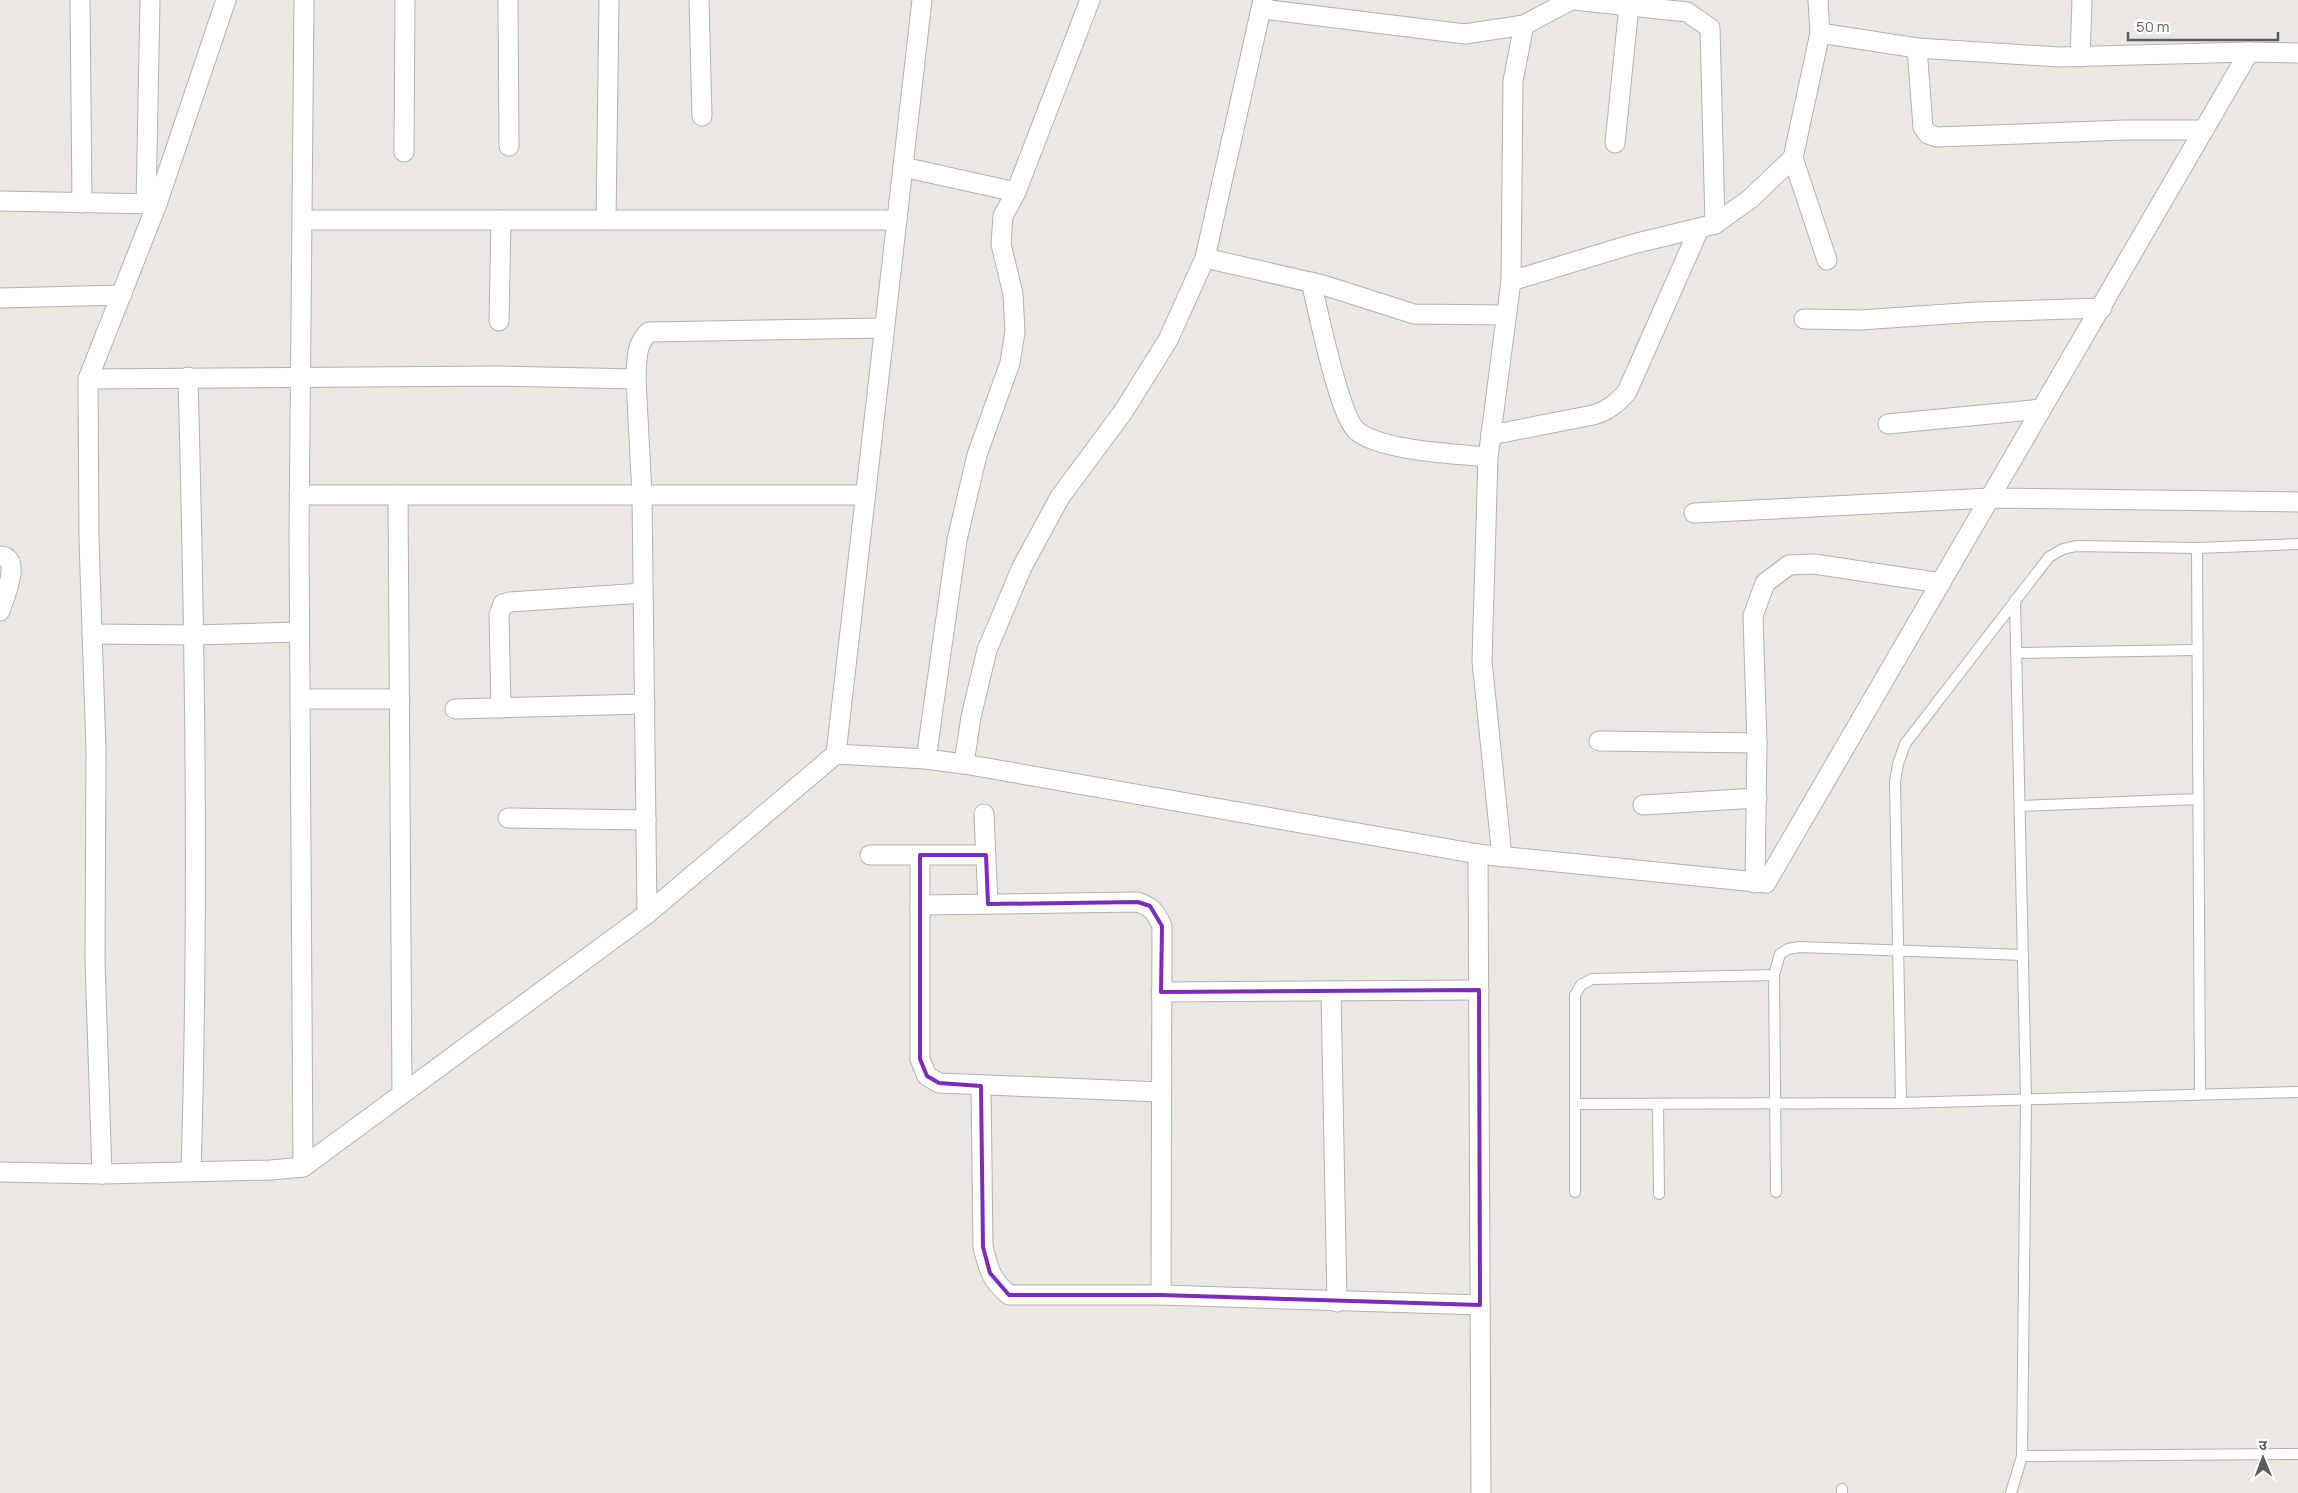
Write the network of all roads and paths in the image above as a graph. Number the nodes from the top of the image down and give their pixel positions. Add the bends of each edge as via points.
1 (80, 0) edge
2 (150, 0) edge
3 (226, 0) edge
4 (304, 0) edge
5 (405, 0) edge
6 (508, 0) edge
7 (609, 0) edge
8 (699, 0) edge
9 (922, 0) edge
10 (1090, 0) edge
11 (1572, 0) edge
12 (1818, 0) edge
13 (2082, 0) edge
14 (1262, 4) edge
15 (1629, 6) junction
16 (1524, 25) junction
17 (1820, 32) junction
18 (1917, 48) junction
19 (2249, 52) junction
20 (2298, 53) edge
21 (2080, 57) junction
22 (702, 116) dead end
23 (2204, 130) junction
24 (1615, 143) dead end
25 (509, 146) dead end
26 (404, 152) dead end
27 (1793, 158) junction
28 (903, 167) junction
29 (1016, 192) junction
30 (0, 201) edge
31 (82, 203) junction
32 (151, 204) junction
33 (302, 220) junction
34 (501, 220) junction
35 (606, 220) junction
36 (897, 220) junction
37 (1707, 227) junction
38 (1205, 258) junction
39 (1827, 260) dead end
40 (1510, 281) junction
41 (1311, 282) junction
42 (122, 295) junction
43 (0, 298) edge
44 (2102, 308) junction
45 (1505, 315) junction
46 (1804, 319) dead end
47 (499, 321) dead end
48 (884, 328) junction
49 (188, 377) junction
50 (301, 377) junction
51 (88, 379) junction
52 (636, 379) junction
53 (2041, 409) junction
54 (1888, 424) dead end
55 (1491, 435) junction
56 (1488, 457) junction
57 (299, 495) junction
58 (398, 495) junction
59 (642, 495) junction
60 (865, 495) junction
61 (1990, 498) junction
62 (2298, 502) edge
63 (1694, 512) dead end
64 (2298, 544) edge
65 (2197, 548) junction
66 (0, 556) edge
67 (1941, 583) junction
68 (643, 593) junction
69 (2015, 600) junction
70 (0, 611) edge
71 (300, 632) junction
72 (92, 634) junction
73 (195, 634) junction
74 (2197, 650) junction
75 (2018, 653) junction
76 (300, 699) junction
77 (400, 699) junction
78 (645, 704) junction
79 (501, 708) junction
80 (455, 709) dead end
81 (1599, 741) dead end
82 (1758, 743) junction
83 (836, 754) junction
84 (926, 759) junction
85 (964, 764) junction
86 (1757, 798) junction
87 (2198, 799) junction
88 (1643, 805) dead end
89 (2020, 806) junction
90 (984, 814) dead end
91 (508, 818) dead end
92 (646, 820) junction
93 (1478, 854) junction
94 (870, 855) dead end
95 (920, 855) junction
96 (986, 855) junction
97 (1502, 857) junction
98 (1755, 883) junction
99 (988, 904) junction
100 (920, 905) junction
101 (647, 914) junction
102 (1899, 950) junction
103 (2023, 955) junction
104 (1774, 975) junction
105 (1479, 990) junction
106 (1332, 991) junction
107 (1161, 992) junction
108 (980, 1086) junction
109 (1161, 1092) junction
110 (2298, 1092) edge
111 (402, 1094) junction
112 (2200, 1094) junction
113 (2026, 1099) junction
114 (1774, 1103) junction
115 (1901, 1103) junction
116 (1575, 1104) junction
117 (1658, 1104) junction
118 (0, 1166) edge
119 (303, 1167) junction
120 (0, 1172) edge
121 (192, 1172) junction
122 (102, 1174) junction
123 (1575, 1192) dead end
124 (1776, 1192) dead end
125 (1659, 1194) dead end
126 (1161, 1295) junction
127 (1337, 1302) junction
128 (1480, 1305) junction
129 (2298, 1454) edge
130 (2022, 1456) junction
131 (1481, 1493) edge
132 (2011, 1493) edge

1 - 31 street
2 - 32 street
3 - 32 street
4 - 33 street
5 - 26 street
6 - 25 street
7 - 35 street
8 - 22 street
9 - 28 street
10 - 29 street
11 - 15 street
11 - 16 street
12 - 17 street
13 - 21 street
14 - 16 street via 1465,34
14 - 38 street
15 - 24 street
15 - 37 street via 1687,12 1710,28
16 - 40 street via 1513,81
17 - 18 street
17 - 27 street
18 - 21 street
18 - 23 street via 1923,127 1928,134 1937,137
19 - 20 street
19 - 21 street
19 - 23 street
23 - 44 street
27 - 37 street via 1750,199
27 - 39 street
28 - 29 street
28 - 36 street
29 - 84 street via 1003,216 1001,244 1013,294 1015,332 1010,363 977,455 957,540
30 - 31 street
31 - 32 street
32 - 42 street
33 - 34 street
33 - 50 street
34 - 35 street
34 - 47 street
35 - 36 street
36 - 48 street
37 - 40 street via 1633,244
37 - 55 street via 1627,392 1616,404 1593,415
38 - 41 street
38 - 85 street via 1168,340 1122,412 1060,497 1022,567 987,650
40 - 45 street
41 - 45 street via 1414,314
41 - 56 street via 1344,411 1356,431 1382,443
42 - 43 street
42 - 51 street
44 - 46 street via 1860,320
44 - 53 street
45 - 55 street
48 - 52 street via 649,332 638,347
48 - 60 street
49 - 50 street
49 - 51 street
49 - 73 street
50 - 52 street
50 - 57 street
51 - 72 street via 86,411
52 - 59 street
53 - 54 street
53 - 61 street
55 - 56 street
56 - 97 street via 1482,661
57 - 58 street
57 - 71 street
58 - 59 street
58 - 77 street
59 - 60 street
59 - 68 street
60 - 83 street
61 - 62 street
61 - 63 street
61 - 67 street
64 - 65 lane
65 - 69 lane via 2076,546 2063,549 2050,557
65 - 74 lane
66 - 70 street via 6,556 12,568
67 - 82 street via 1814,564 1789,565 1765,583 1753,616
67 - 98 street via 1766,883
68 - 78 street
68 - 79 street via 503,604 499,615
69 - 75 lane
69 - 102 lane via 1905,744 1898,764 1895,782
71 - 73 street
71 - 76 street
72 - 73 street
72 - 122 street
73 - 121 street via 196,978
74 - 75 lane
74 - 87 lane
75 - 89 lane
76 - 77 street
76 - 119 street
77 - 111 street
78 - 79 street
78 - 92 street
79 - 80 street
81 - 82 street
82 - 86 street
83 - 84 street
83 - 101 street
84 - 85 street
85 - 93 street
86 - 88 street
86 - 98 street
87 - 89 lane
87 - 112 lane
89 - 103 lane
90 - 96 street
91 - 92 street
92 - 101 street
93 - 97 street
93 - 105 street
94 - 95 street
95 - 96 street
95 - 100 street
96 - 99 street
97 - 98 street
99 - 100 street
99 - 107 street via 1138,902 1150,906 1162,926
100 - 108 street via 920,1059 927,1076 939,1083
101 - 111 street
102 - 103 lane
102 - 104 lane via 1788,949 1780,954
102 - 115 lane
103 - 113 lane
104 - 114 lane
104 - 116 lane via 1592,979 1581,985 1575,995
105 - 106 street
105 - 128 street
106 - 107 street
106 - 127 street
107 - 109 street
108 - 109 street
108 - 126 street via 983,1248 997,1286 1009,1295
109 - 126 street
110 - 112 lane
111 - 119 street
112 - 113 lane
113 - 115 lane
113 - 130 lane
114 - 115 lane
114 - 117 lane
114 - 124 lane
116 - 117 lane
116 - 123 lane
117 - 125 lane
118 - 120 street
119 - 121 street
120 - 122 street
121 - 122 street
126 - 127 street
127 - 128 street
128 - 131 street
129 - 130 lane
130 - 132 lane

